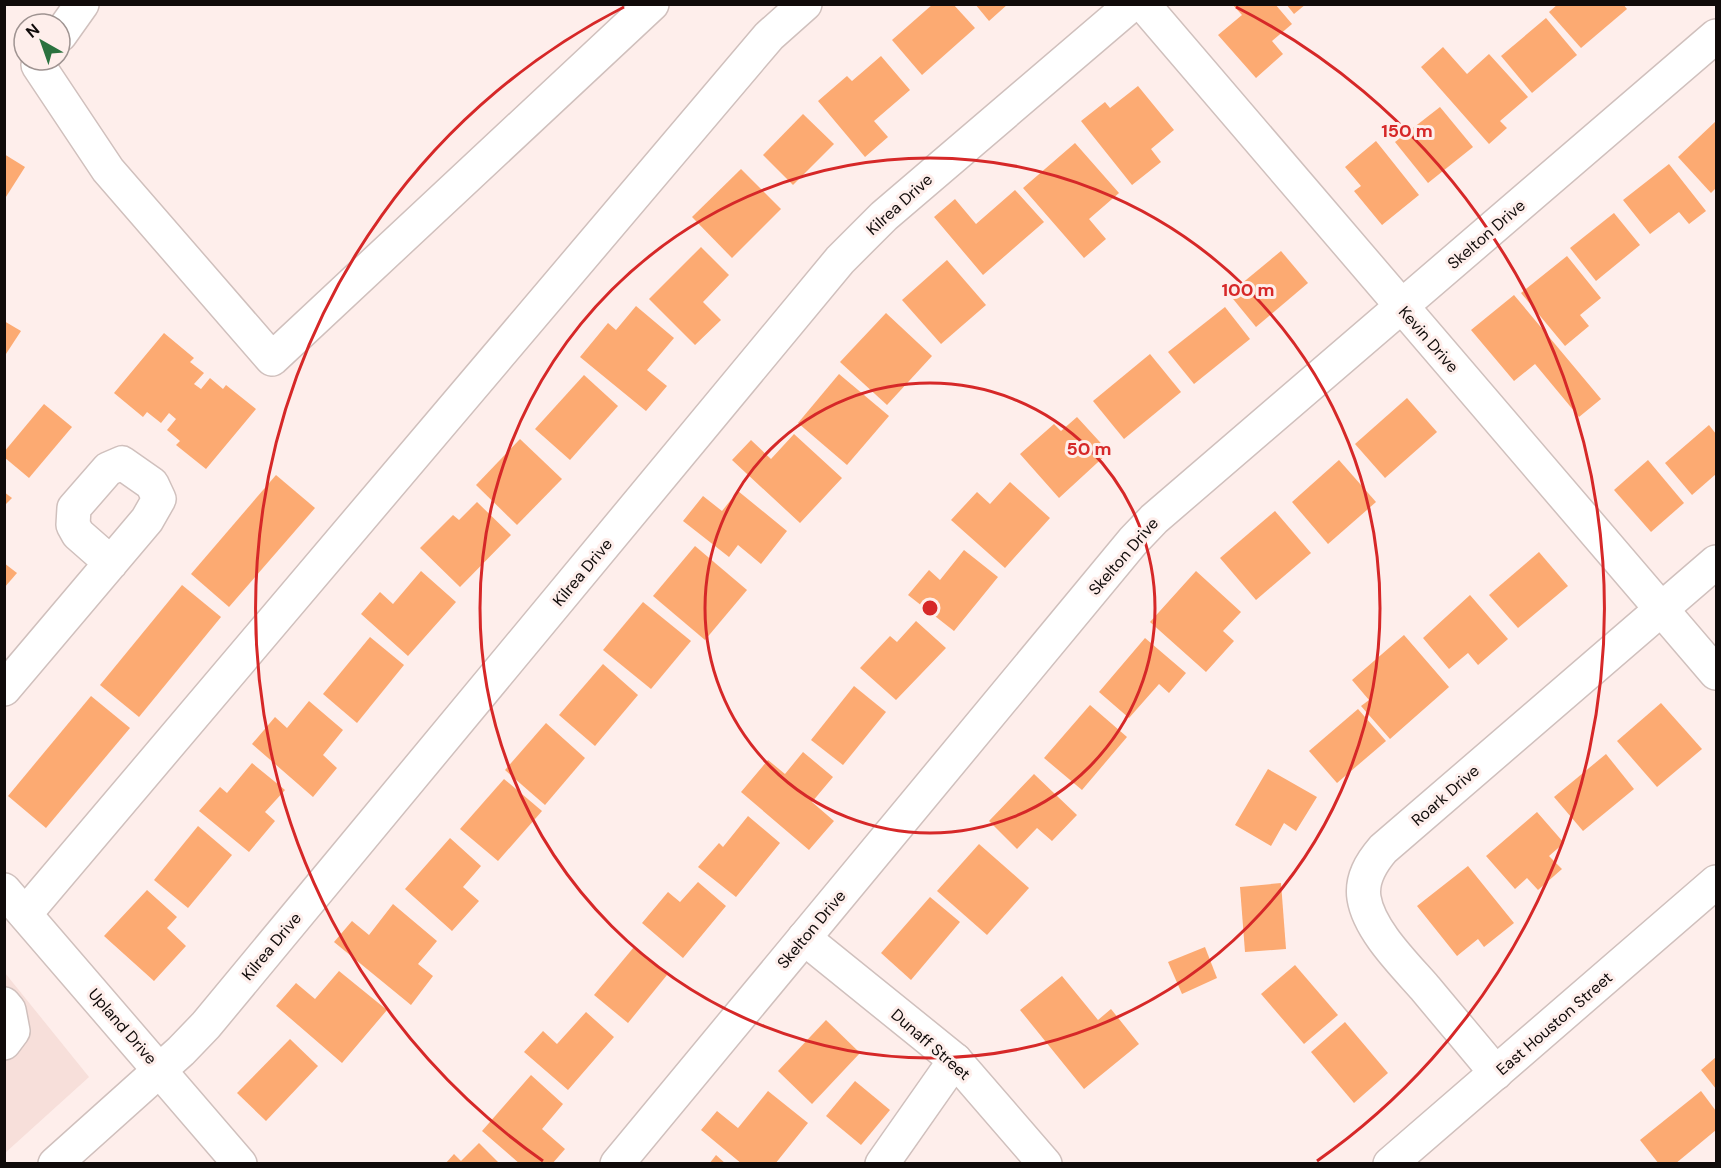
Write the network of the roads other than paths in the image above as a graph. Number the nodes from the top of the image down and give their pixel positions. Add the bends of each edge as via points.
1 (82, 4) edge
2 (652, 4) edge
3 (805, 4) edge
4 (1132, 4) edge
5 (1143, 4) edge
6 (72, 18) edge
7 (1716, 36) edge
8 (43, 72) edge
9 (1401, 307) junction
10 (1716, 562) edge
11 (111, 563) dead end
12 (1663, 609) junction
13 (1716, 673) edge
14 (4, 689) edge
15 (1716, 882) edge
16 (15, 902) edge
17 (804, 938) junction
18 (4, 1004) edge
19 (4, 1043) edge
20 (955, 1060) junction
21 (159, 1069) junction
22 (1496, 1073) junction
23 (55, 1164) edge
24 (240, 1164) edge
25 (617, 1164) edge
26 (882, 1164) edge
27 (1045, 1164) edge
28 (1390, 1164) edge

1 - 6 street
2 - 8 street via 272,359 108,170
3 - 16 street via 769,36
4 - 21 street, Kilrea Drive via 884,216 840,260 206,1025
5 - 9 street, Kevin Drive
7 - 9 street, Skelton Drive
9 - 12 street, Kevin Drive
9 - 17 street, Skelton Drive via 1147,526
10 - 12 street, Roark Drive
11 - 14 street
12 - 13 street, Kevin Drive
12 - 22 street, Roark Drive via 1371,862 1363,896 1367,913 1387,944
15 - 22 street, East Houston Street
16 - 21 street, Upland Drive
17 - 20 street, Dunaff Street
17 - 25 street, Skelton Drive
18 - 19 street via 13,1031
20 - 26 street
20 - 27 street, Dunaff Street
21 - 23 street, Kilrea Drive
21 - 24 street, Upland Drive
22 - 28 street, East Houston Street

